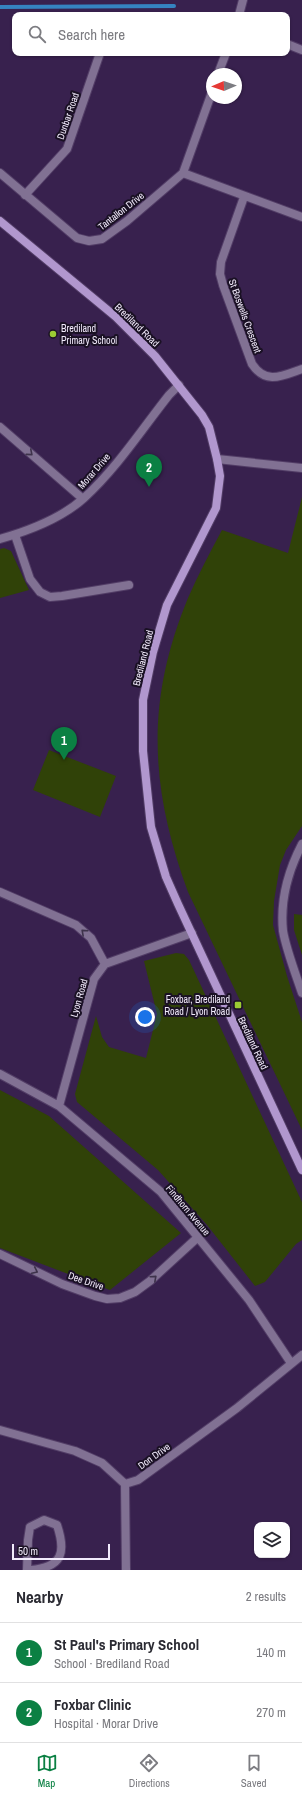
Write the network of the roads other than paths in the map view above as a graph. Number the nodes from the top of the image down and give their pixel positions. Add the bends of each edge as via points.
1 (244, 0) edge
2 (240, 12) edge
3 (290, 45) edge
4 (302, 50) edge
5 (99, 56) edge
6 (225, 56) edge
7 (220, 68) edge
8 (208, 104) edge
9 (0, 173) edge
10 (183, 173) junction
11 (25, 195) junction
12 (244, 197) junction
13 (302, 218) edge
14 (0, 221) edge
15 (302, 369) edge
16 (179, 385) junction
17 (0, 427) edge
18 (218, 459) junction
19 (302, 468) edge
20 (83, 499) junction
21 (15, 535) junction
22 (0, 539) edge
23 (129, 585) dead end
24 (302, 844) edge
25 (0, 892) edge
26 (192, 933) junction
27 (105, 964) junction
28 (302, 993) edge
29 (0, 1074) edge
30 (59, 1106) junction
31 (302, 1170) edge
32 (197, 1238) junction
33 (0, 1254) edge
34 (302, 1355) edge
35 (291, 1363) junction
36 (0, 1430) edge
37 (125, 1484) junction
38 (27, 1570) edge
39 (31, 1570) edge
40 (126, 1570) edge

1 - 2 street
3 - 4 street
5 - 11 street, Dunbar Road via 67,149
6 - 7 street
8 - 10 street, Tantallon Drive
9 - 11 street, Tantallon Drive
10 - 11 street, Tantallon Drive via 102,239 77,238
10 - 12 street
12 - 13 street
12 - 15 street, St Boswells Crescent via 222,262 220,274 223,285 256,371 271,378
14 - 16 street, Brediland Road via 116,317 155,356
16 - 18 street, Brediland Road via 209,427
16 - 20 street, Morar Drive via 105,477
17 -> 20 street
18 - 19 street
18 - 26 street, Brediland Road via 220,476 216,508 167,605 153,652 143,700 143,751 151,827 166,877
20 - 21 street, Morar Drive via 50,521
21 - 22 street, Morar Drive
21 - 23 street via 30,580 40,592 50,597
24 - 28 street via 294,859 283,905 284,932
27 -> 25 street via 91,938 76,925
26 - 27 street
26 - 31 street, Brediland Road
27 - 30 street, Lyon Road via 94,979
29 - 30 street, Findhorn Avenue
30 - 32 street, Findhorn Avenue via 161,1192
33 -> 32 street, Dee Drive via 62,1284 107,1299 120,1298 135,1292 150,1281
32 - 35 street, Findhorn Avenue via 249,1300
34 - 35 street, Don Drive
35 - 37 street, Don Drive via 236,1408 138,1480
36 - 37 street via 75,1451 102,1463
37 - 40 street
38 - 39 street via 30,1527 44,1520 57,1525 62,1542 61,1553 56,1562 42,1569

